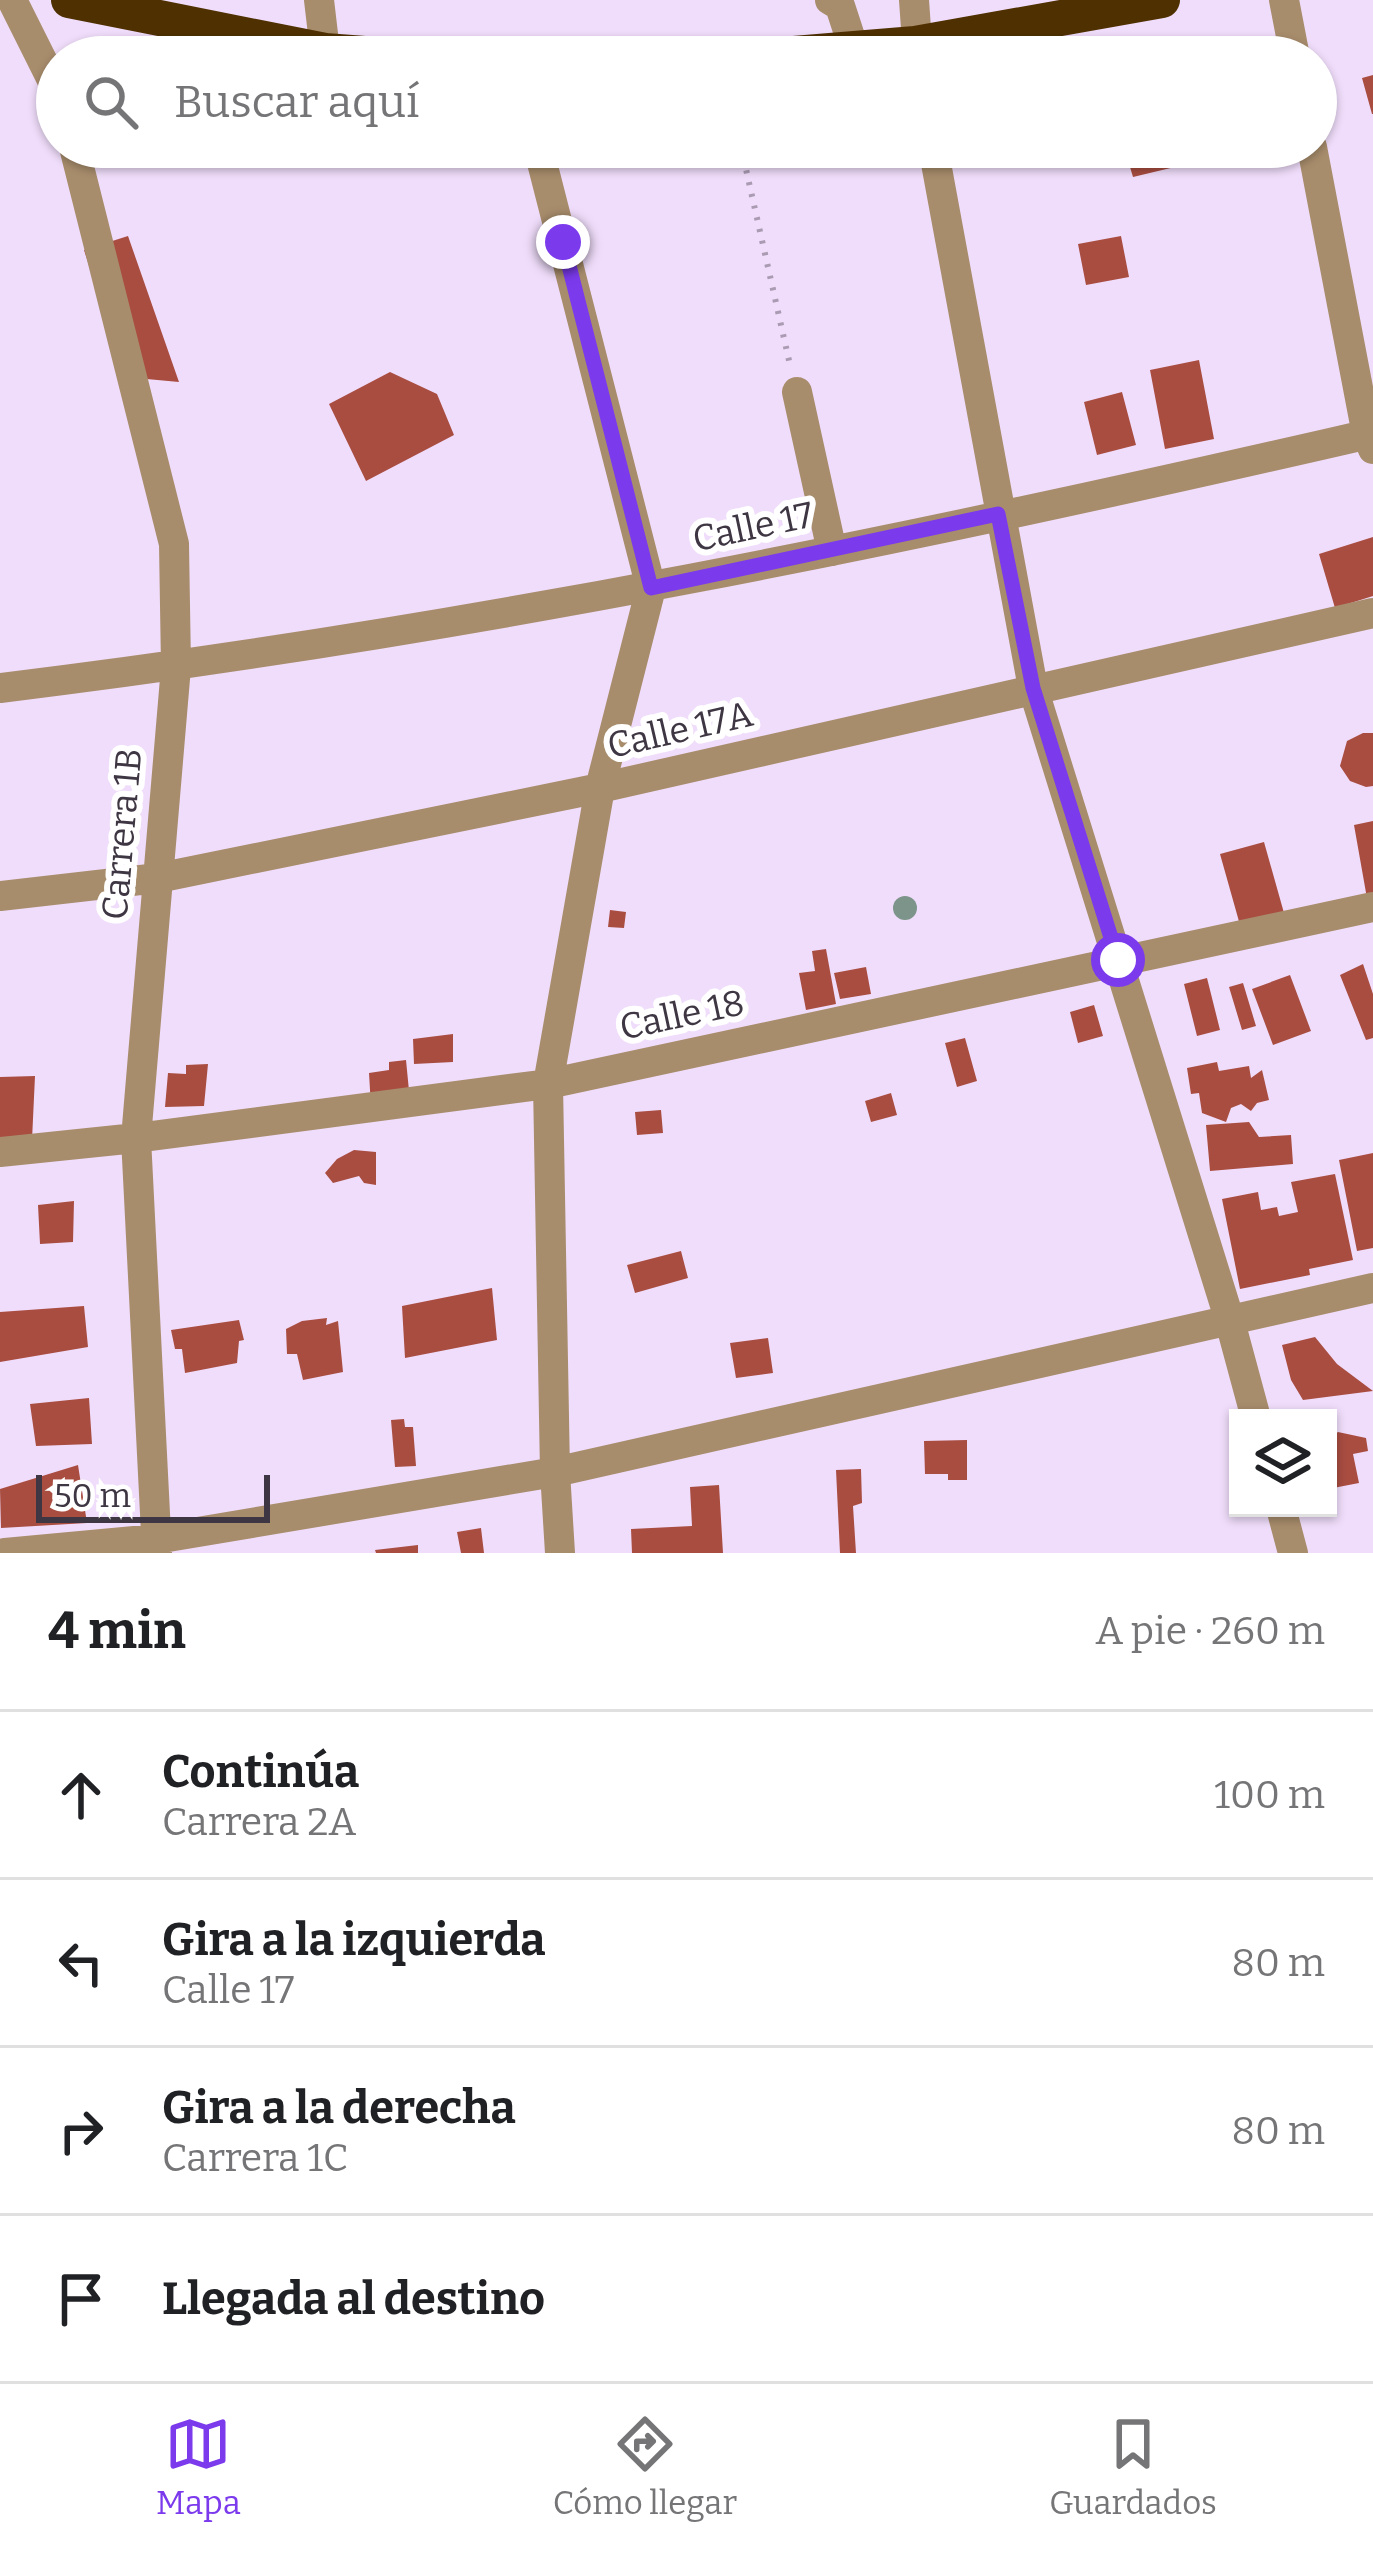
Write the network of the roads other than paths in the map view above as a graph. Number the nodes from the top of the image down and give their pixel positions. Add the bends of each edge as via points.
1 (12, 0) edge
2 (69, 0) edge
3 (319, 0) edge
4 (830, 0) edge
5 (914, 0) edge
6 (1162, 0) edge
7 (1284, 0) edge
8 (250, 36) edge
9 (323, 36) edge
10 (849, 36) edge
11 (915, 36) edge
12 (985, 36) edge
13 (1290, 36) edge
14 (36, 48) edge
15 (79, 168) edge
16 (543, 168) edge
17 (937, 168) edge
18 (1316, 168) edge
19 (797, 392) road end
20 (1371, 439) edge
21 (998, 514) junction
22 (832, 551) junction
23 (651, 588) junction
24 (1373, 613) edge
25 (176, 667) junction
26 (0, 688) edge
27 (1033, 688) junction
28 (600, 788) junction
29 (158, 878) junction
30 (0, 896) edge
31 (1373, 907) edge
32 (1118, 960) junction
33 (548, 1084) junction
34 (136, 1138) junction
35 (0, 1152) edge
36 (1373, 1288) edge
37 (1229, 1318) junction
38 (1254, 1409) edge
39 (555, 1472) junction
40 (1283, 1517) edge
41 (157, 1546) edge
42 (5, 1553) edge
43 (560, 1553) edge
44 (1293, 1553) edge

1 - 14 street
2 - 8 highway
3 - 9 street
4 - 10 street via 840,6
5 - 11 street
6 - 12 highway
7 - 13 street
15 - 25 street, Carrera 1B via 174,544
16 - 23 street
17 - 21 street
18 - 20 street
19 - 22 street
20 - 21 street, Calle 17
21 - 22 street, Calle 17
21 - 27 street
22 - 23 street, Calle 17
23 - 25 street, Calle 17
23 - 28 street
24 - 27 street, Calle 17A
25 - 26 street, Calle 17
25 - 29 street, Carrera 1B
27 - 28 street, Calle 17A
27 - 32 street
28 - 29 street, Calle 17A
28 - 33 street
29 - 30 street, Calle 17A
29 - 34 street, Carrera 1B
31 - 32 street, Calle 18
32 - 33 street, Calle 18
32 - 37 street
33 - 34 street, Calle 18
33 - 39 street
34 - 35 street, Calle 18
34 - 41 street, Carrera 1B
36 - 37 street
37 - 38 street
37 - 39 street
39 - 41 street
39 - 43 street
40 - 44 street
41 - 42 street

